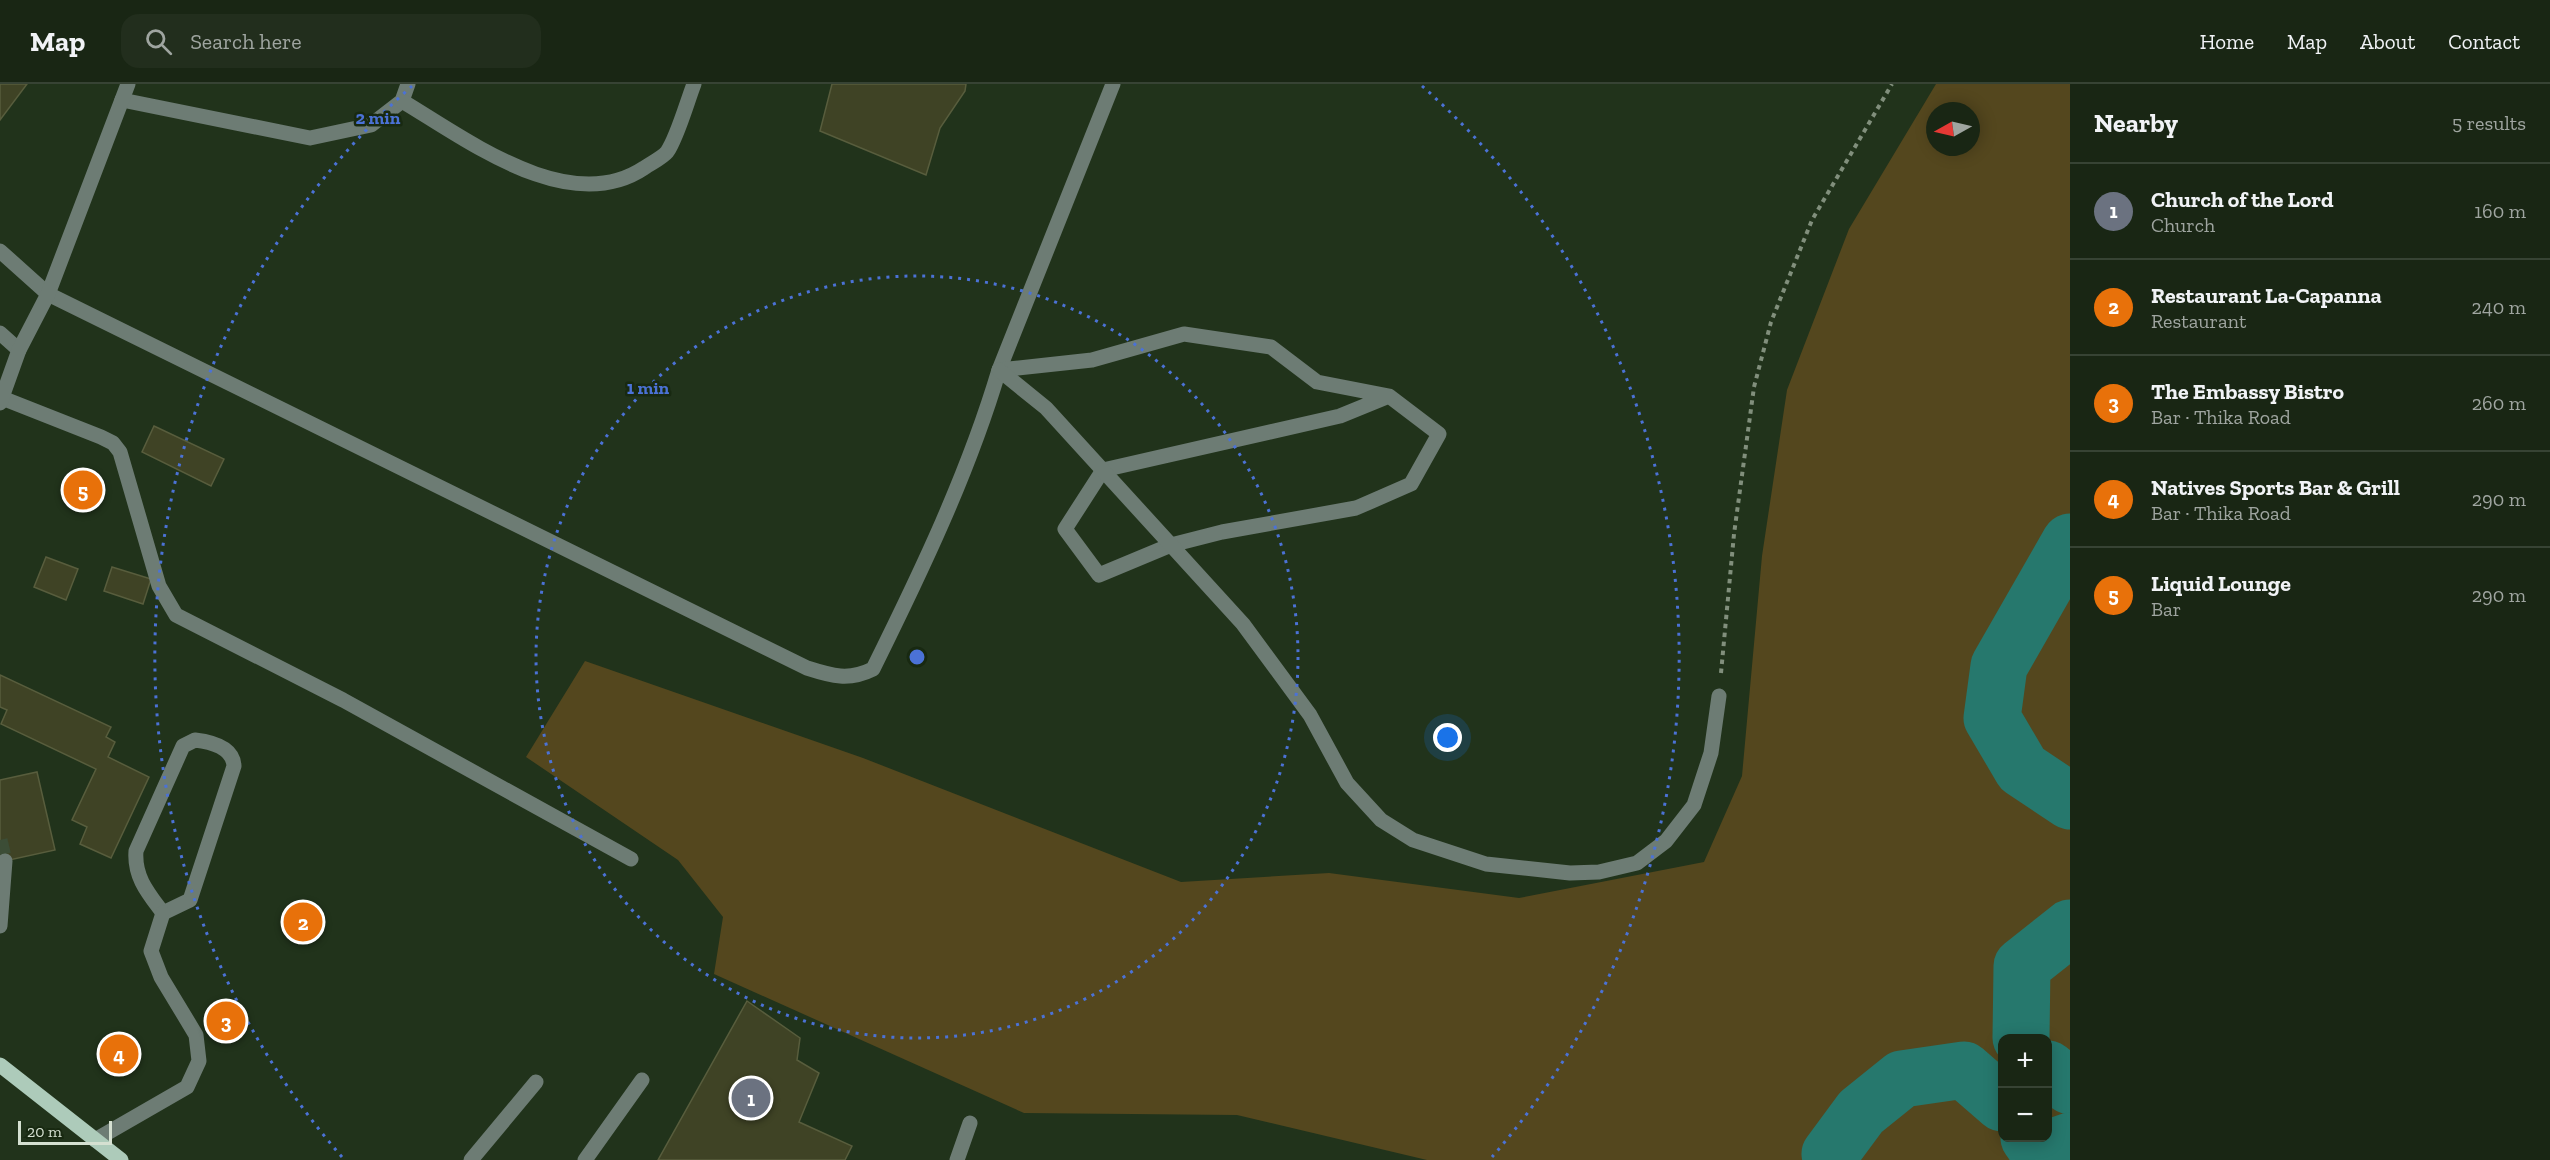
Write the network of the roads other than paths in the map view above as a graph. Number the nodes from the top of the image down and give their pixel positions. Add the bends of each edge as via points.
1 (128, 84) edge
2 (408, 84) edge
3 (694, 84) edge
4 (1113, 84) edge
5 (122, 100) junction
6 (402, 101) junction
7 (0, 251) edge
8 (48, 294) junction
9 (0, 333) edge
10 (19, 350) junction
11 (999, 370) junction
12 (1389, 396) junction
13 (1, 400) edge
14 (1103, 470) junction
15 (1171, 545) junction
16 (1719, 696) road end
17 (632, 859) dead end
18 (5, 861) dead end
19 (163, 913) junction
20 (0, 926) edge
21 (0, 1065) edge
22 (642, 1080) dead end
23 (536, 1082) dead end
24 (970, 1123) dead end
25 (95, 1140) junction
26 (121, 1160) edge
27 (471, 1160) edge
28 (585, 1160) edge
29 (957, 1160) edge

1 - 5 street
2 - 6 street
3 - 6 street via 666,153 634,174 602,183 556,181 511,166
4 - 11 street
5 - 6 street via 310,138 371,125
5 - 8 street
7 - 8 street
8 - 10 street
8 - 11 street via 807,668 845,678 873,669 932,550 987,413
9 - 10 street
10 - 13 street
11 - 12 street via 1092,360 1184,334 1271,347 1317,382
11 - 14 street via 1046,408
12 - 14 street via 1340,416
12 - 15 street via 1439,434 1411,484 1356,508
13 - 17 street via 113,443 120,452 159,586 176,615 343,700
14 - 15 street
14 - 15 street via 1065,529 1099,575
15 - 16 street via 1243,624 1310,715 1347,783 1381,820 1413,840 1486,864 1570,873 1599,872 1637,863 1652,853 1694,805 1711,753
18 - 20 street
19 - 19 street via 190,900 234,766 229,751 207,741 195,740 183,746 136,851 139,878
19 - 25 street via 151,951 161,977 196,1035 200,1061 187,1087
21 - 25 main road
22 - 28 street
23 - 27 street
24 - 29 street
25 - 26 main road

